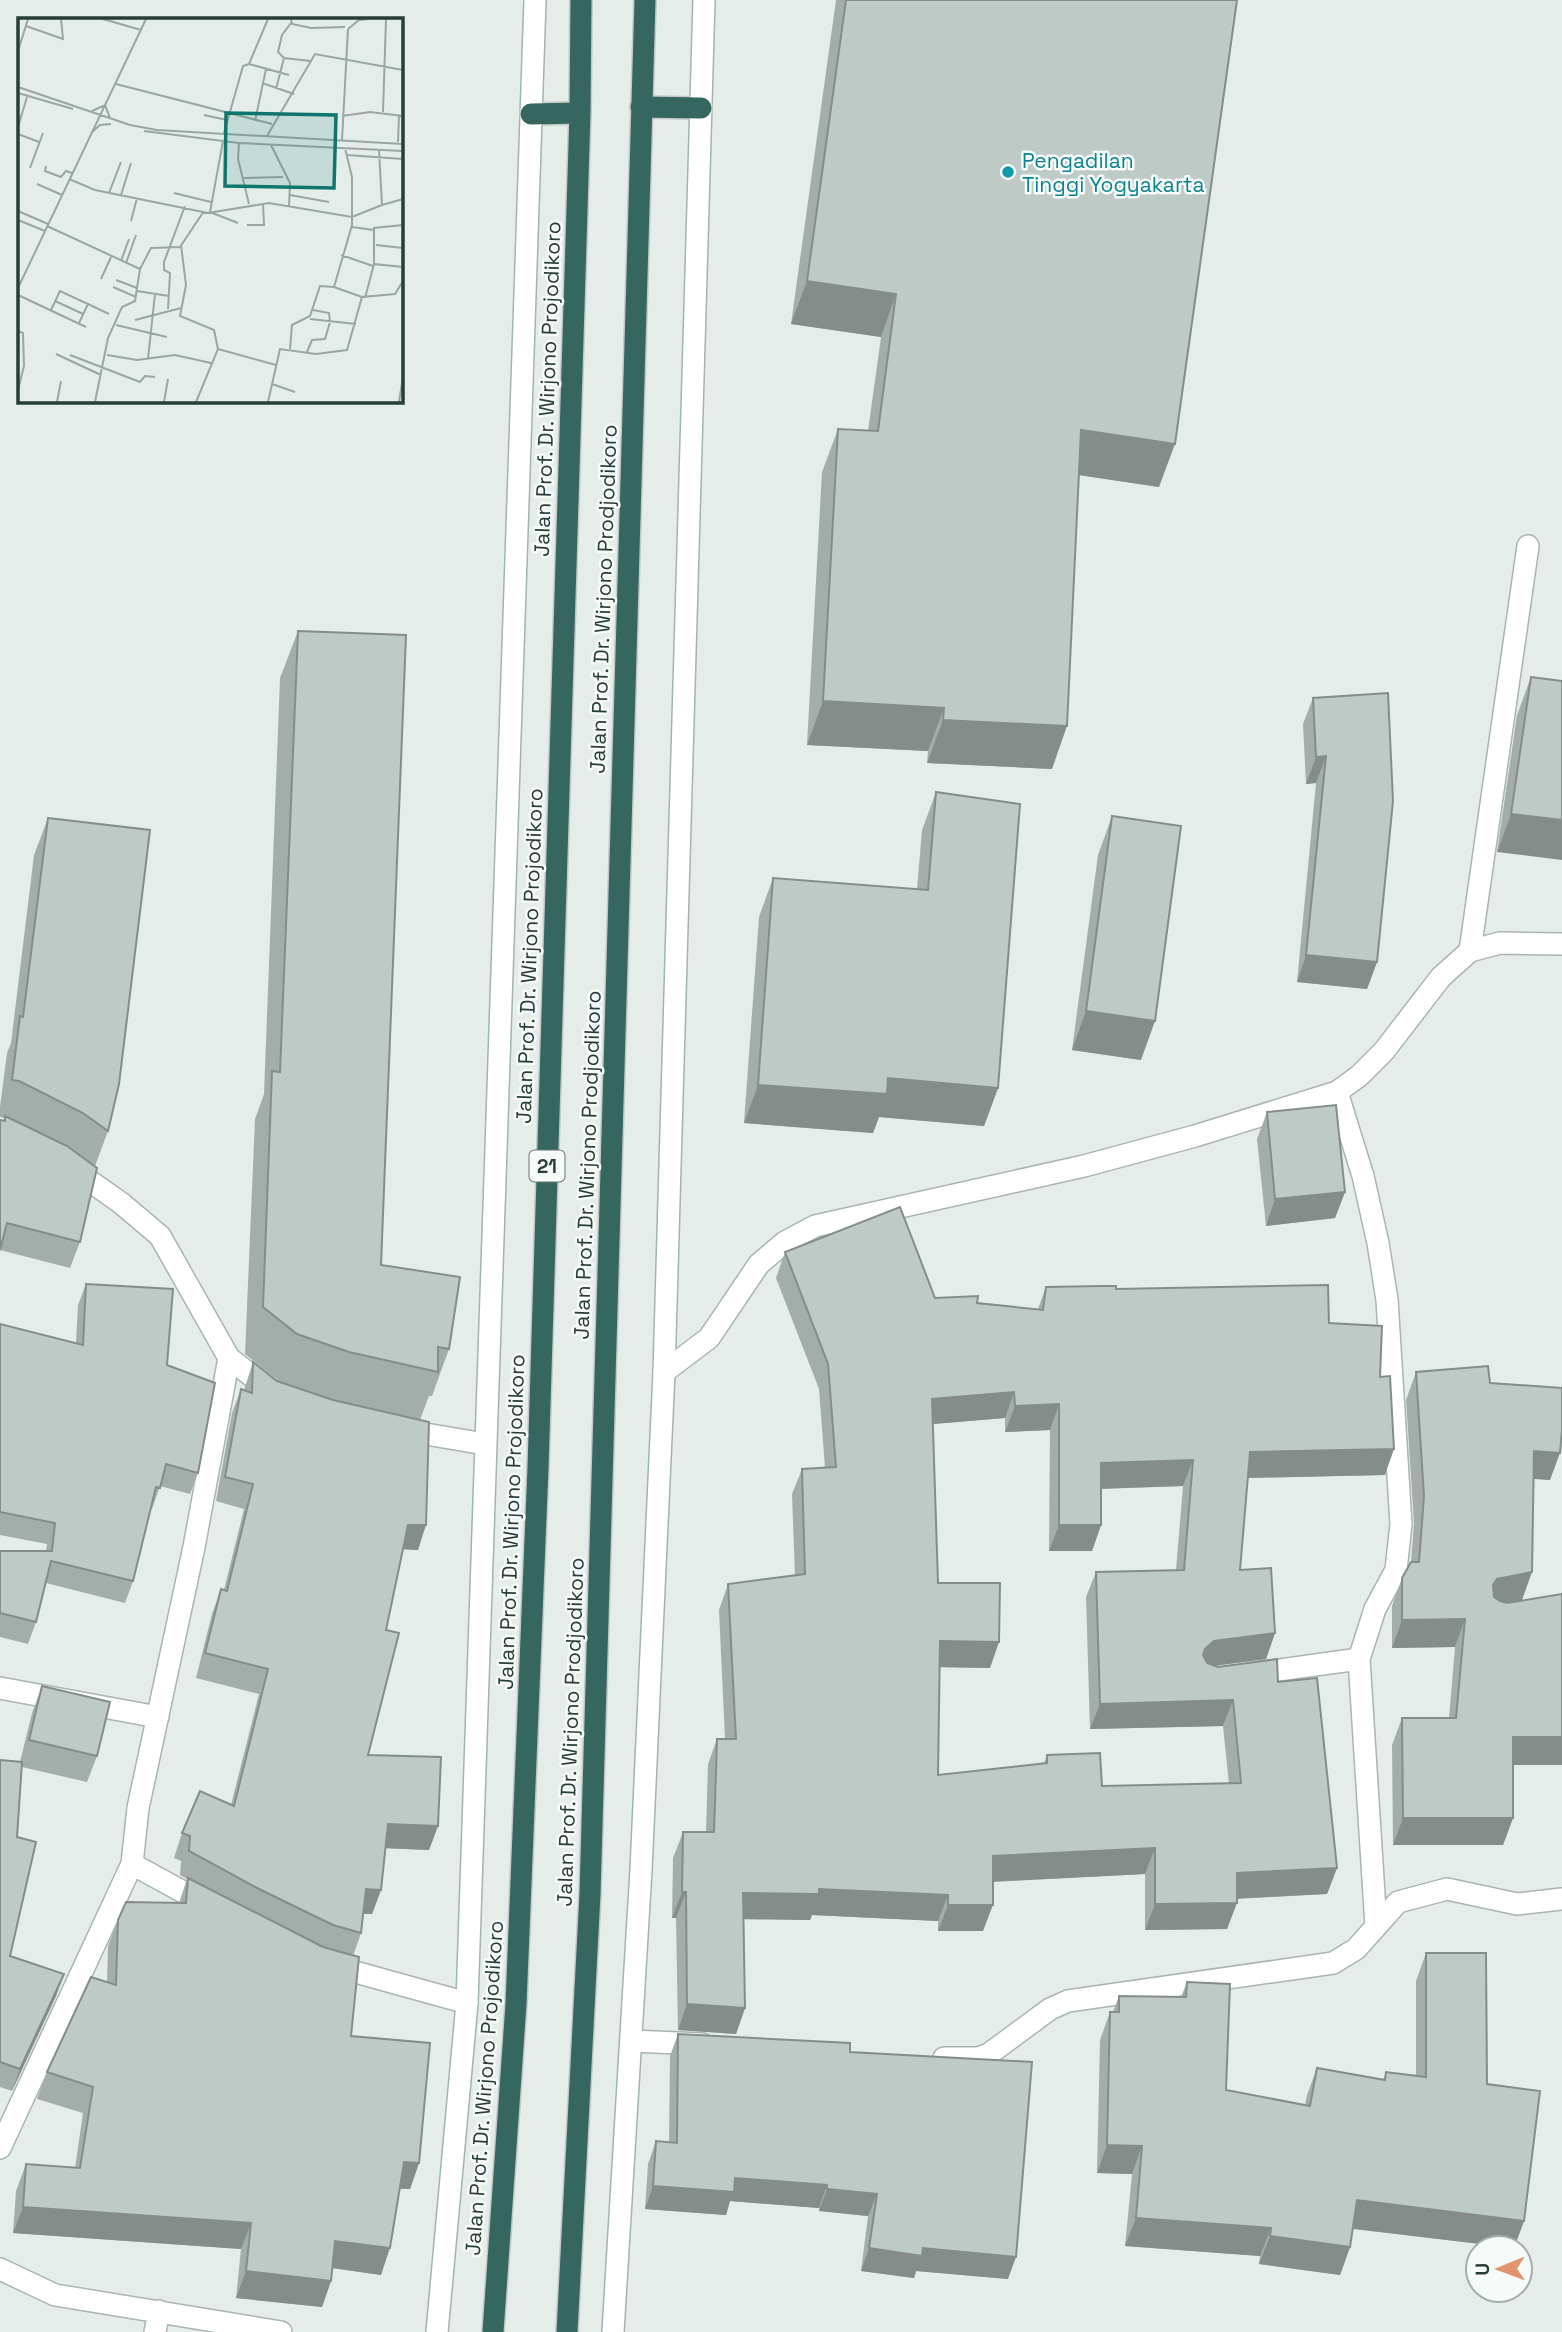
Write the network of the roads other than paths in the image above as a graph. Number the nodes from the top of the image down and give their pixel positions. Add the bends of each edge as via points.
1 (535, 0) edge
2 (581, 0) edge
3 (645, 0) edge
4 (704, 0) edge
5 (641, 107) junction
6 (701, 108) junction
7 (580, 113) junction
8 (531, 114) junction
9 (1528, 547) dead end
10 (1562, 944) edge
11 (1471, 951) junction
12 (1338, 1092) junction
13 (53, 1157) edge
14 (229, 1358) junction
15 (664, 1372) junction
16 (295, 1401) edge
17 (381, 1425) edge
18 (485, 1444) junction
19 (1359, 1659) junction
20 (1234, 1676) edge
21 (0, 1688) edge
22 (158, 1717) junction
23 (132, 1864) junction
24 (1562, 1899) edge
25 (229, 1917) edge
26 (1376, 1926) junction
27 (308, 1957) edge
28 (467, 2003) junction
29 (631, 2040) junction
30 (718, 2045) edge
31 (923, 2057) edge
32 (0, 2148) edge
33 (0, 2269) edge
34 (159, 2311) junction
35 (155, 2332) edge
36 (281, 2332) edge
37 (437, 2332) edge
38 (493, 2332) edge
39 (568, 2332) edge
40 (613, 2332) edge

1 - 8 street
2 - 7 highway, Jalan Prof. Dr. Wirjono Projodikoro / 21
3 - 5 highway, Jalan Prof. Dr. Wirjono Prodjodikoro
4 - 6 street
5 - 6 highway
5 - 39 highway, Jalan Prof. Dr. Wirjono Prodjodikoro via 590,1880
6 - 15 street
7 - 8 highway
7 - 38 highway, Jalan Prof. Dr. Wirjono Projodikoro / 21 via 537,1496 516,2004
8 - 18 street
9 - 11 street
10 - 11 street via 1500,943
11 - 12 street via 1441,977 1384,1051
12 - 15 street via 1084,1166 815,1226 785,1242 759,1264 709,1338
12 - 19 street via 1363,1176 1387,1300 1401,1524 1396,1570 1375,1609
13 - 14 street via 160,1236
14 - 16 street via 273,1393
14 - 22 street
15 - 29 street
17 - 18 street
18 - 28 street
19 - 20 street
19 - 26 street
21 - 22 street
22 - 23 street via 138,1808
23 - 25 street
23 - 32 street
24 - 26 street via 1517,1904 1447,1889 1398,1902
26 - 31 street via 1356,1949 1333,1962 1068,2001 989,2054 964,2059
27 - 28 street
28 - 37 street
29 - 30 street
29 - 40 street
33 - 34 street via 55,2295
34 - 35 street
34 - 36 street

